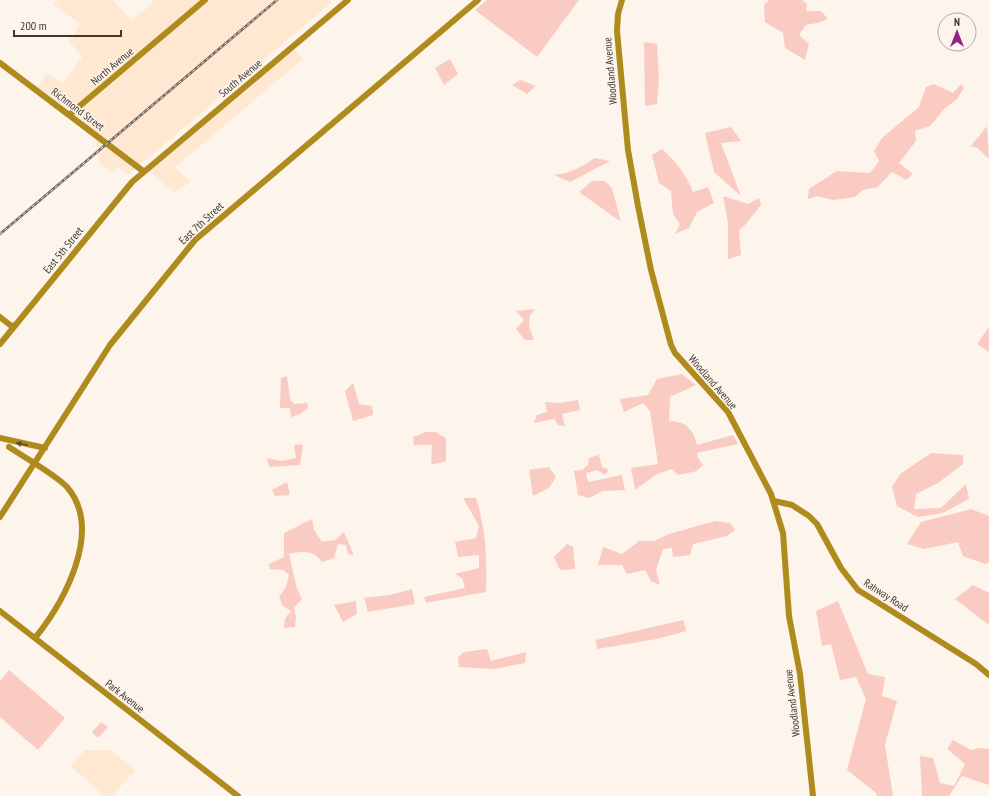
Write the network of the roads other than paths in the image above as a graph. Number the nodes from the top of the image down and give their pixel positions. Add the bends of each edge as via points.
1 (205, 0) edge
2 (348, 0) edge
3 (478, 0) edge
4 (622, 0) edge
5 (0, 64) edge
6 (69, 115) junction
7 (143, 171) junction
8 (0, 317) edge
9 (14, 326) junction
10 (0, 344) edge
11 (0, 438) edge
12 (9, 447) dead end
13 (45, 448) junction
14 (33, 463) junction
15 (774, 501) junction
16 (0, 518) edge
17 (0, 611) edge
18 (35, 638) junction
19 (989, 675) edge
20 (238, 796) edge
21 (813, 796) edge

1 - 6 street, North Avenue
2 - 7 street, South Avenue
3 - 13 street, East 7th Street via 194,240 110,345
4 - 15 street, Woodland Avenue via 617,31 628,150 650,263 671,345 675,353 728,412
5 - 6 street, Richmond Street
6 - 7 street, Richmond Street
7 - 9 street, East 5th Street
8 - 9 street
9 - 10 street, East 5th Street
13 -> 11 street
12 - 14 street
13 - 14 street, East 7th Street
14 - 16 street, East 7th Street
14 - 18 street via 62,482 70,491 80,512 81,526 78,558 68,588 48,622
15 - 19 street, Rahway Road via 792,506 817,524 841,568 858,590 976,664
15 - 21 street, Woodland Avenue via 783,533 789,616 800,674
17 - 18 street, Park Avenue
18 - 20 street, Park Avenue

